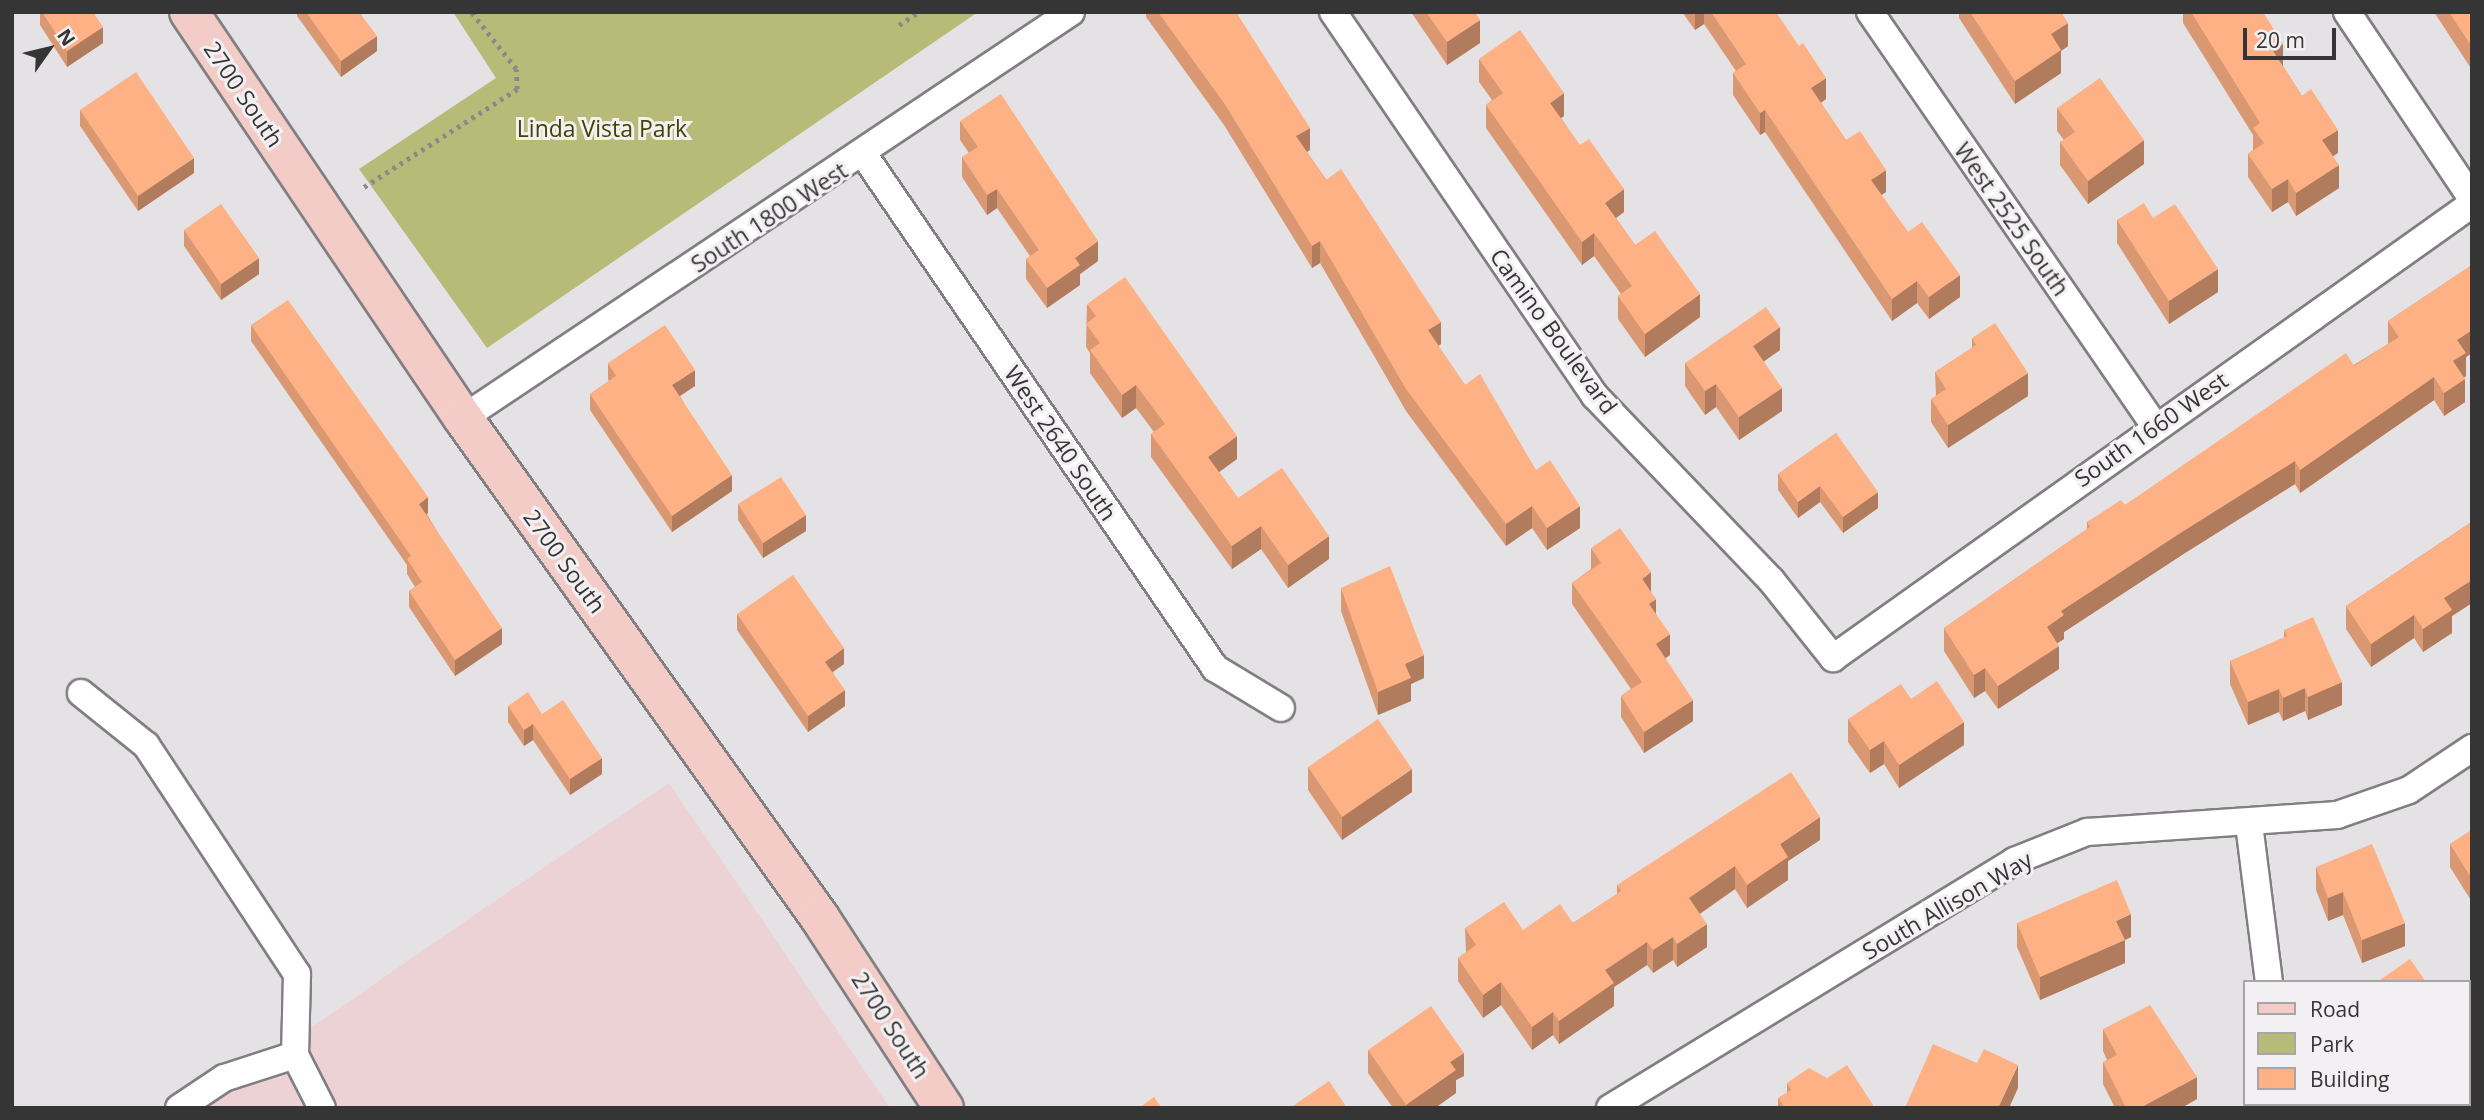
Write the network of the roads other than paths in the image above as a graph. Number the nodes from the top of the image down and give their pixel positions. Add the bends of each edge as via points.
1 (189, 12) edge
2 (1071, 12) edge
3 (1333, 12) edge
4 (1870, 12) edge
5 (2347, 12) edge
6 (864, 155) junction
7 (2472, 201) edge
8 (463, 418) junction
9 (2155, 426) junction
10 (1833, 658) joint
11 (81, 693) dead end
12 (1281, 709) dead end
13 (2472, 748) edge
14 (2249, 824) junction
15 (2269, 980) edge
16 (295, 1055) junction
17 (179, 1108) edge
18 (322, 1108) edge
19 (944, 1108) edge
20 (1610, 1108) edge

1 - 8 main road, 2700 South
2 - 6 street, South 1800 West
3 - 10 street, Camino Boulevard via 1595,396 1771,580
4 - 9 street, West 2525 South
5 - 7 street
6 - 8 street, South 1800 West
6 - 12 street, West 2640 South via 1215,668
7 - 9 street, South 1660 West
8 - 19 main road, 2700 South via 820,918
9 - 10 street, South 1660 West
11 - 16 street via 146,745 297,974
13 - 14 street, South Allison Way via 2397,794 2337,815
14 - 15 street
14 - 20 street, South Allison Way via 2151,824 2087,832 2014,861
16 - 17 street via 224,1077
16 - 18 street

